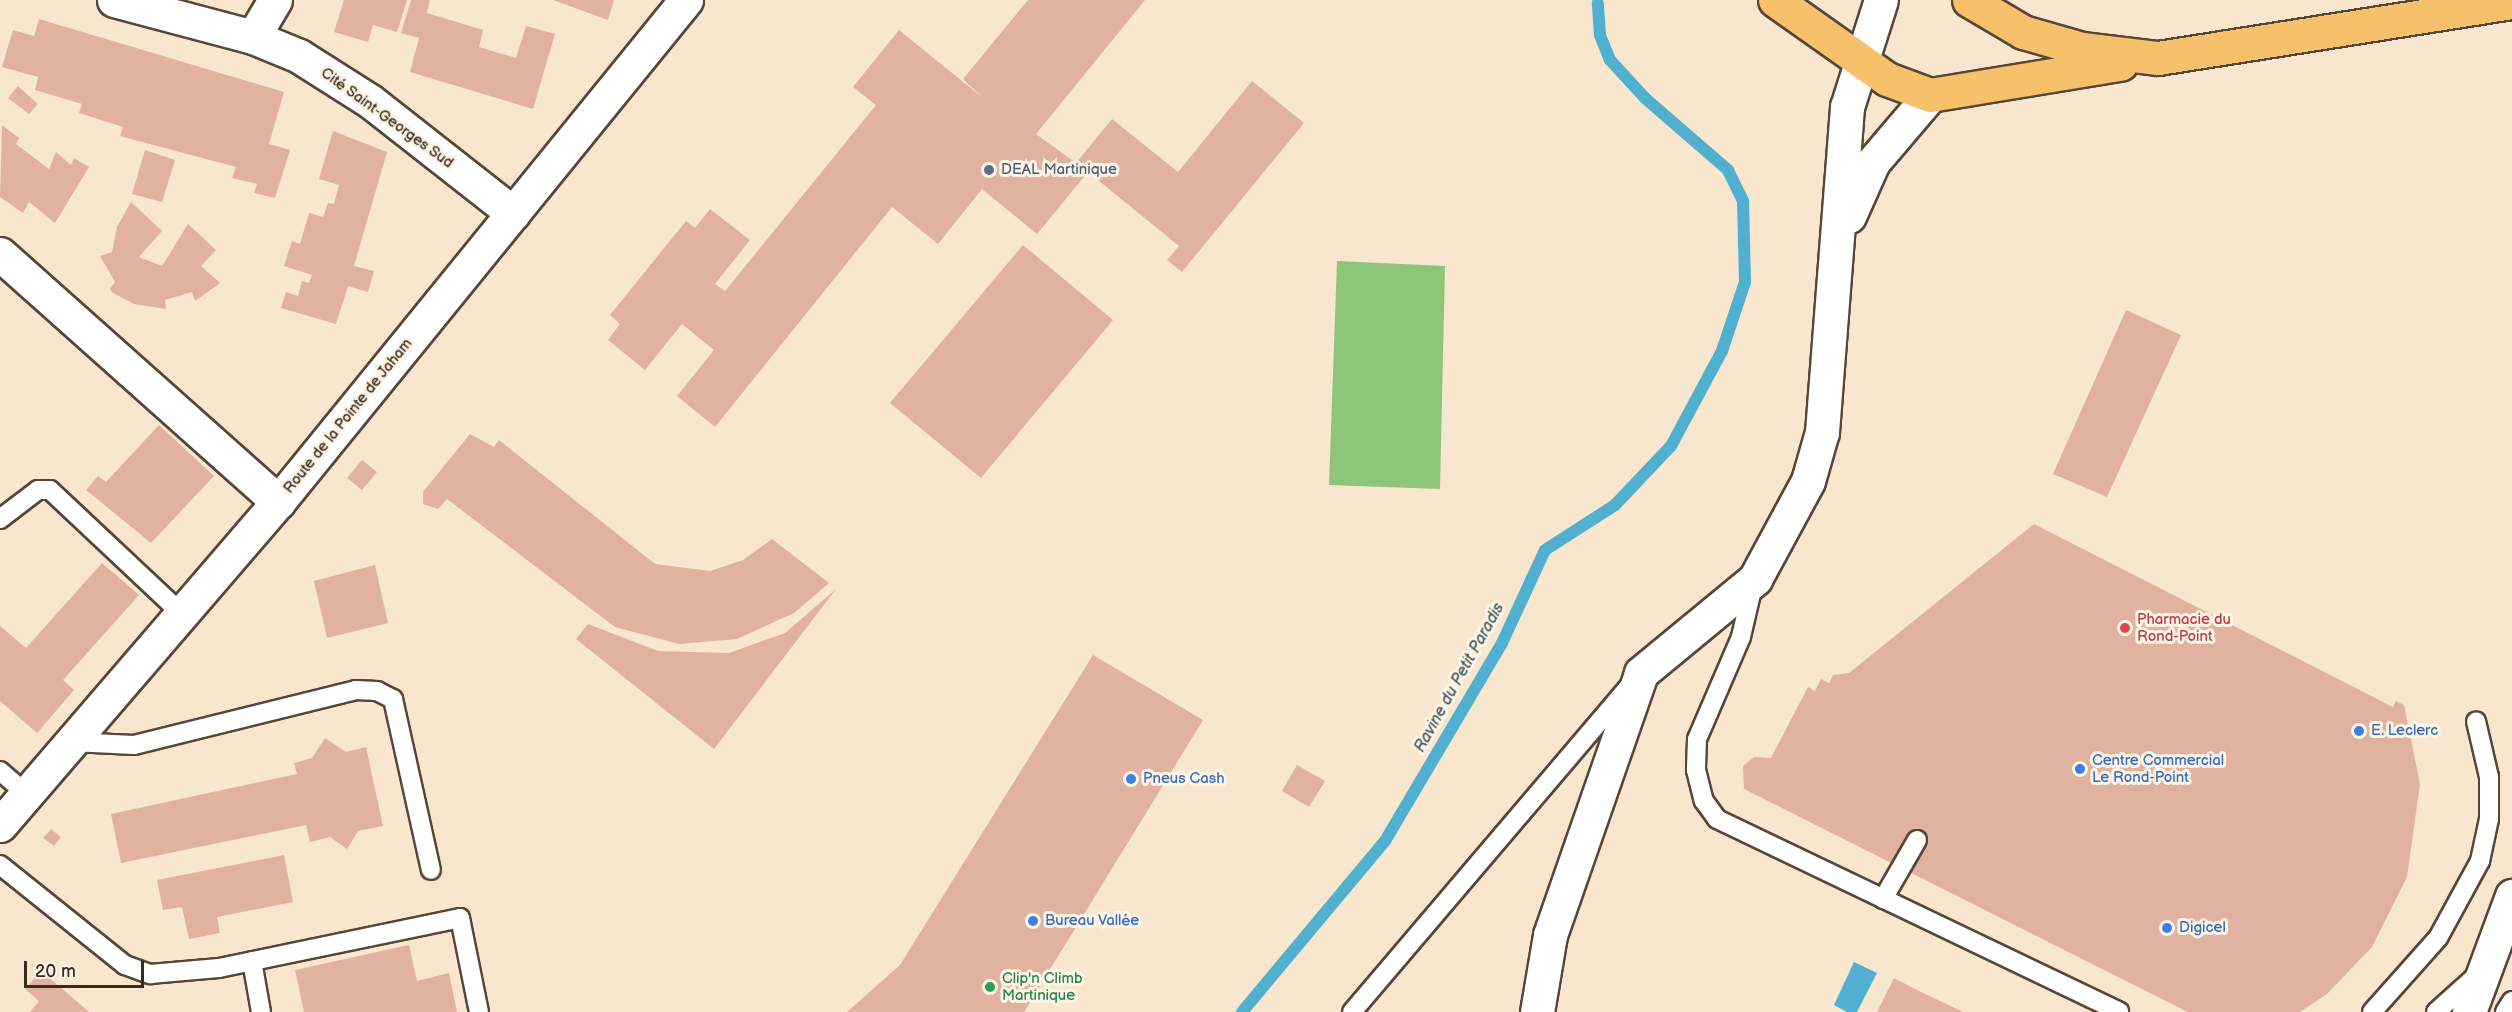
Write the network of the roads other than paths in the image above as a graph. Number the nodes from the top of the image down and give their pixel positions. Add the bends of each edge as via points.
1 (114, 0) edge
2 (275, 0) edge
3 (686, 0) edge
4 (1775, 0) edge
5 (1881, 0) edge
6 (1969, 0) edge
7 (2512, 2) edge
8 (253, 37) junction
9 (2158, 58) junction
10 (1864, 64) junction
11 (1930, 95) junction
12 (513, 213) junction
13 (1839, 237) junction
14 (0, 254) edge
15 (278, 502) junction
16 (0, 519) edge
17 (1755, 579) junction
18 (182, 614) junction
19 (1641, 673) junction
20 (2476, 721) dead end
21 (72, 742) junction
22 (0, 771) edge
23 (26, 794) junction
24 (0, 825) edge
25 (1917, 840) dead end
26 (0, 865) edge
27 (431, 870) dead end
28 (2512, 896) edge
29 (1883, 899) junction
30 (252, 961) junction
31 (2481, 971) junction
32 (2512, 1001) edge
33 (261, 1012) edge
34 (479, 1012) edge
35 (1352, 1012) edge
36 (1538, 1012) edge
37 (2119, 1012) edge
38 (2372, 1012) edge
39 (2436, 1012) edge
40 (2469, 1012) edge
41 (2505, 1012) edge

1 - 8 street, Cité Saint-Georges Sud
2 - 8 street
3 - 12 street, Route de la Pointe de Jaham
4 - 10 highway
5 - 10 street
6 - 9 highway via 2023,32 2082,49
7 - 9 highway
8 - 12 street, Cité Saint-Georges Sud via 331,74
9 - 11 highway
10 - 11 highway via 1903,87
10 - 13 street via 1847,107
11 - 13 street via 1873,162
12 - 15 street, Route de la Pointe de Jaham
13 - 17 street via 1822,432 1808,481
14 - 15 street
15 - 18 street, Route de la Pointe de Jaham
16 - 18 lane via 38,490 50,490
17 - 19 street
17 - 29 lane via 1741,637 1696,739 1696,770 1704,801 1717,819
18 - 21 street, Route de la Pointe de Jaham
19 - 35 lane
19 - 36 street via 1550,935
20 - 38 lane via 2489,777 2488,825 2480,861 2438,938
21 - 23 street, Route de la Pointe de Jaham
21 - 27 lane via 134,745 356,690 377,691 393,699
22 - 23 lane
23 - 24 street, Route de la Pointe de Jaham
25 - 29 lane
26 - 30 lane via 125,965 142,971
28 - 31 street
29 - 37 lane
30 - 33 lane
30 - 34 lane via 460,918
31 - 39 lane
31 - 40 street
32 - 41 lane

